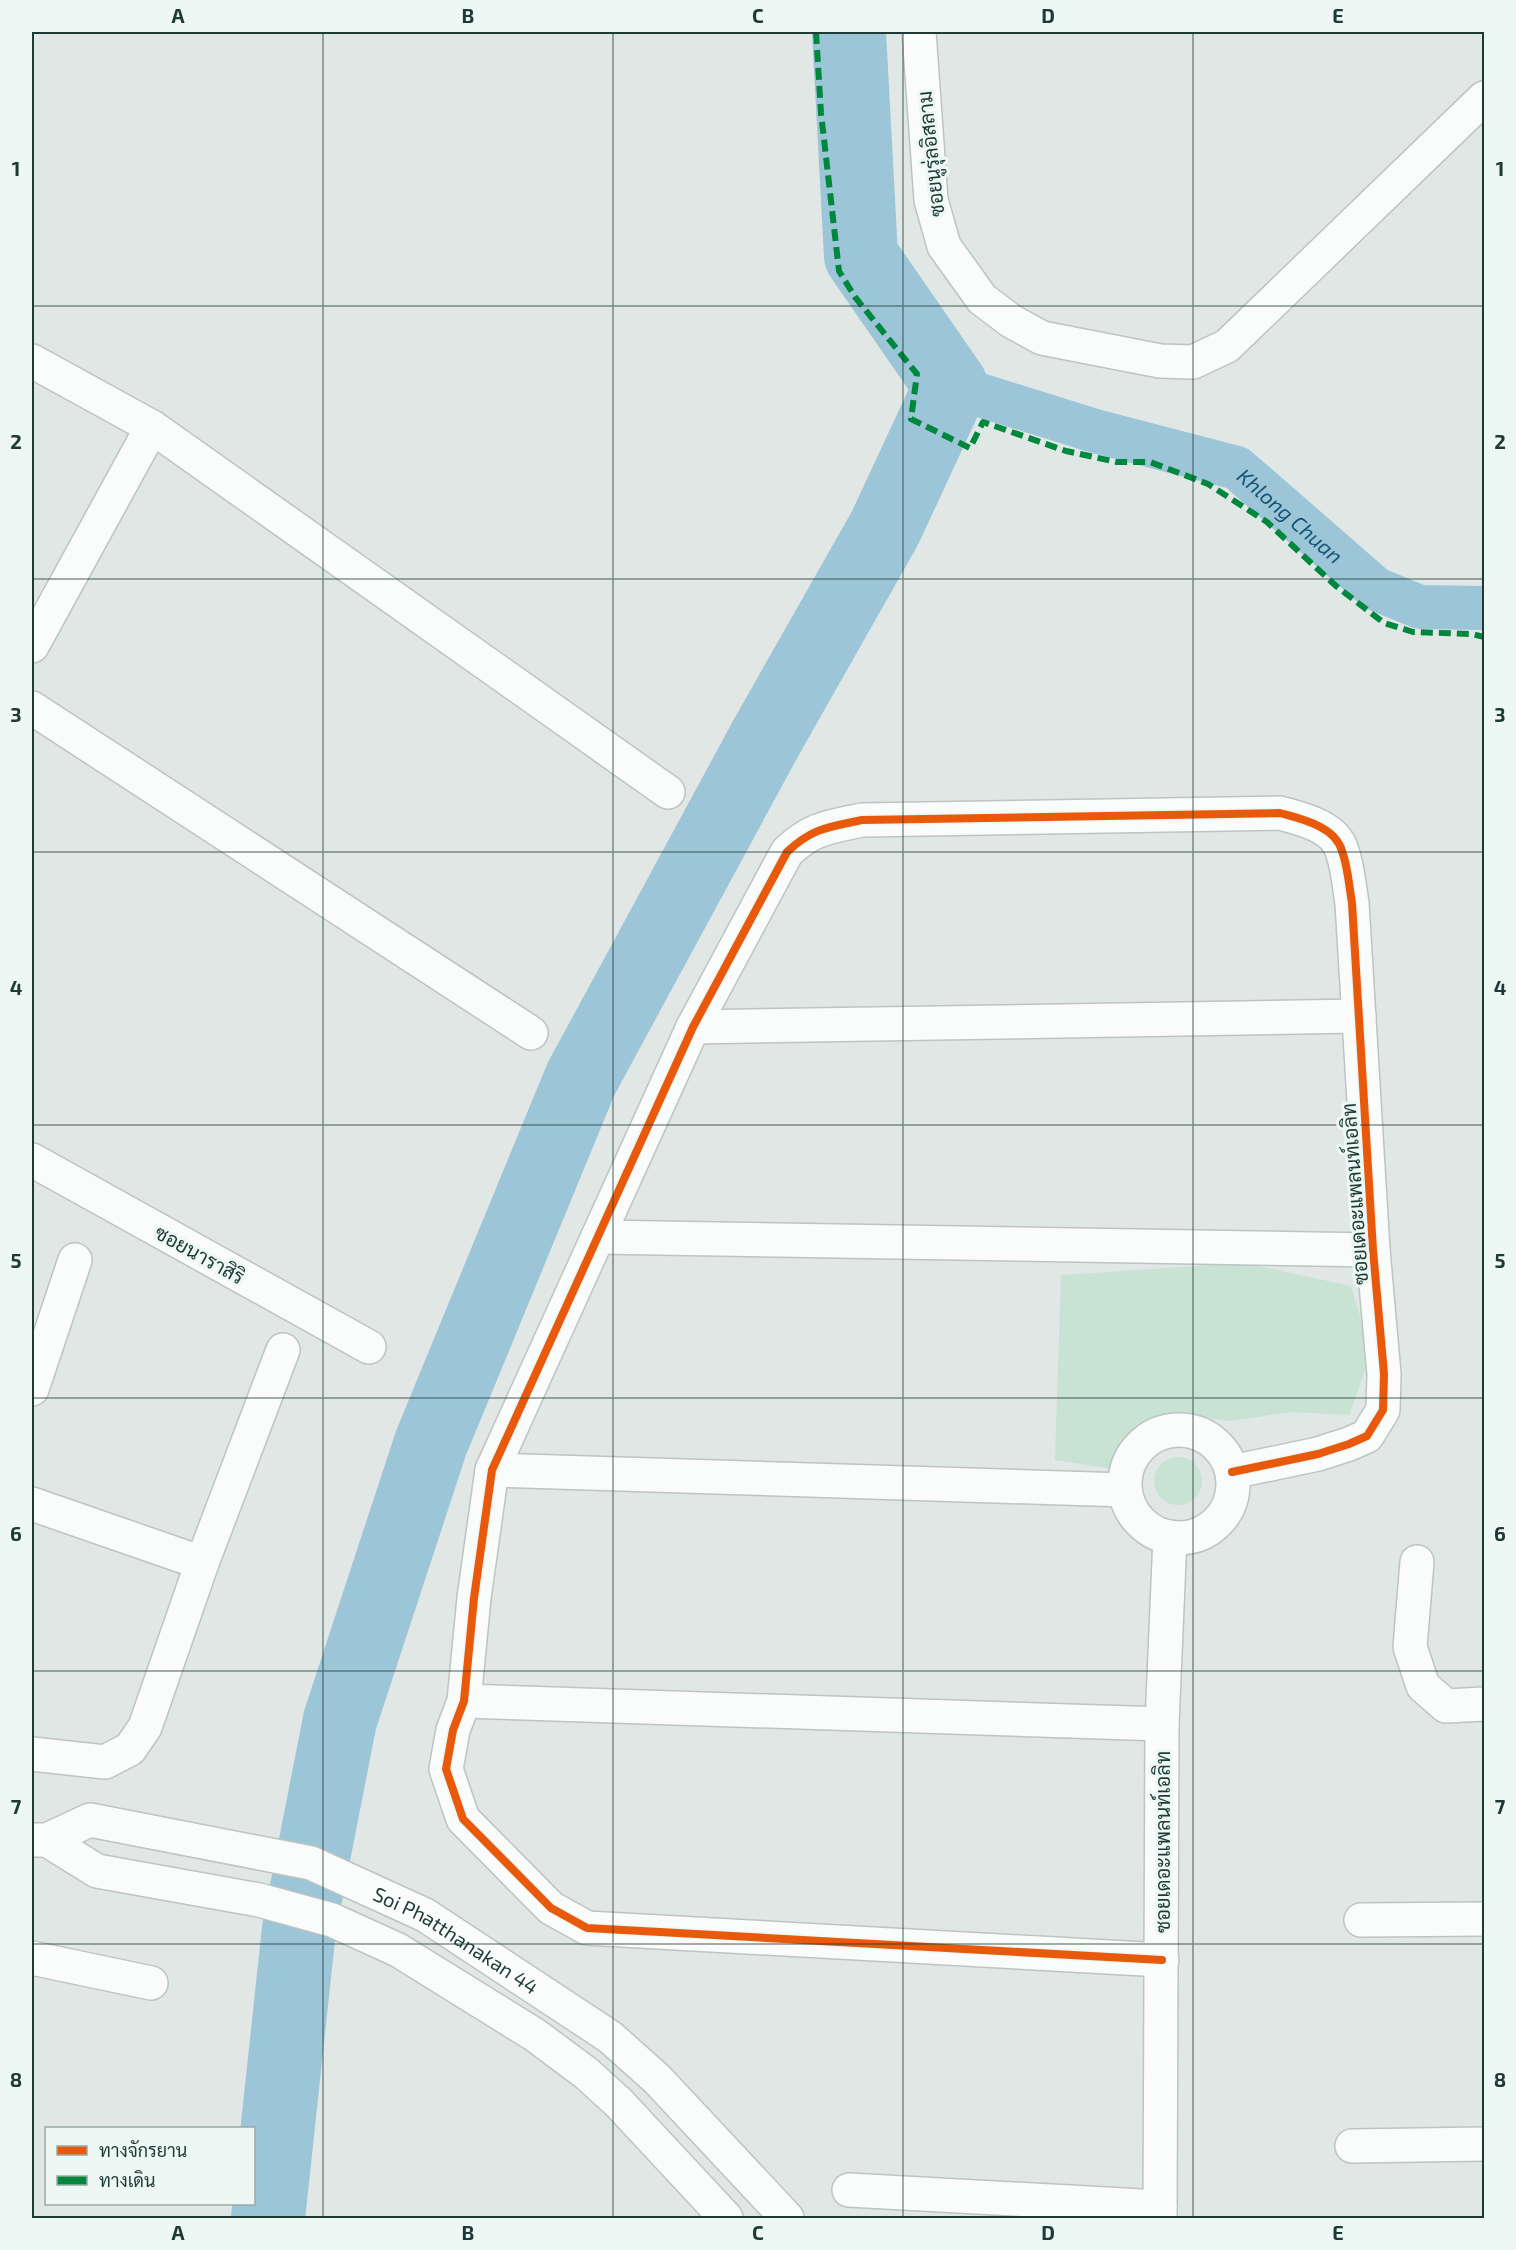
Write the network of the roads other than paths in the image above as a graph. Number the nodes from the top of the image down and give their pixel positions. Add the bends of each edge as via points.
1 (919, 32) edge
2 (1485, 98) edge
3 (32, 361) edge
4 (152, 427) junction
5 (32, 646) edge
6 (32, 708) edge
7 (668, 792) dead end
8 (1359, 1016) junction
9 (693, 1027) junction
10 (531, 1033) dead end
11 (32, 1160) edge
12 (598, 1237) junction
13 (1373, 1250) junction
14 (75, 1260) dead end
15 (42, 1325) edge
16 (369, 1347) dead end
17 (283, 1350) dead end
18 (32, 1389) edge
19 (492, 1470) junction
20 (1232, 1472) junction
21 (1125, 1490) junction
22 (32, 1504) edge
23 (1170, 1537) junction
24 (1417, 1562) dead end
25 (202, 1563) junction
26 (464, 1701) junction
27 (1485, 1704) edge
28 (1162, 1724) junction
29 (32, 1754) edge
30 (39, 1840) edge
31 (1485, 1919) edge
32 (1361, 1920) dead end
33 (32, 1958) edge
34 (1162, 1960) junction
35 (506, 1967) junction
36 (151, 1983) dead end
37 (485, 2004) junction
38 (1485, 2144) edge
39 (1352, 2146) dead end
40 (849, 2190) dead end
41 (1160, 2213) edge
42 (726, 2218) edge
43 (787, 2218) edge

1 - 2 street, ซอยนูรุ่ลอิสลาม via 931,200 944,246 982,299 1042,338 1160,361 1193,362 1227,346
3 - 4 street
4 - 5 street
4 - 7 street
6 - 10 street
8 - 9 street
8 - 9 street, ซอยเดอะแพลนท์เอลิท via 1352,903 1342,849 1328,832 1280,813 862,820 822,828 786,852
8 - 13 street, ซอยเดอะแพลนท์เอลิท
9 - 12 street, ซอยเดอะแพลนท์เอลิท
11 - 16 street, ซอยนาราสิริ
12 - 13 street
12 - 19 street, ซอยเดอะแพลนท์เอลิท
13 - 20 street, ซอยเดอะแพลนท์เอลิท via 1384,1374 1383,1410 1367,1436 1318,1454
14 - 15 street
15 - 18 street
17 - 25 street
19 - 21 street
19 - 26 street, ซอยเดอะแพลนท์เอลิท
20 - 21 street via 1226,1455 1214,1441 1198,1432 1161,1432 1145,1440 1133,1454 1126,1471
20 - 23 street via 1234,1490 1229,1507 1218,1522 1204,1533
21 - 23 street via 1139,1521 1153,1532
22 - 25 street
23 - 28 street, ซอยเดอะแพลนท์เอลิท
24 - 27 street via 1410,1647 1423,1686 1446,1706
25 - 29 street via 145,1727 130,1749 105,1762
26 - 28 street
26 - 34 street, ซอยเดอะแพลนท์เอลิท via 453,1730 446,1769 463,1818 551,1908 587,1928
28 - 34 street, ซอยเดอะแพลนท์เอลิท
30 - 35 street, Soi Phatthanakan 44 via 90,1820 311,1863 425,1915
30 - 37 street, Soi Phatthanakan 44 via 97,1871 259,1900 332,1920 398,1950
31 - 32 street
33 - 36 street
34 - 41 street, ซอยเดอะแพลนท์เอลิท
35 - 37 street
35 - 43 street, Soi Phatthanakan 44 via 610,2037 657,2079
37 - 42 street, Soi Phatthanakan 44 via 535,2034 586,2073
38 - 39 street
40 - 41 street

